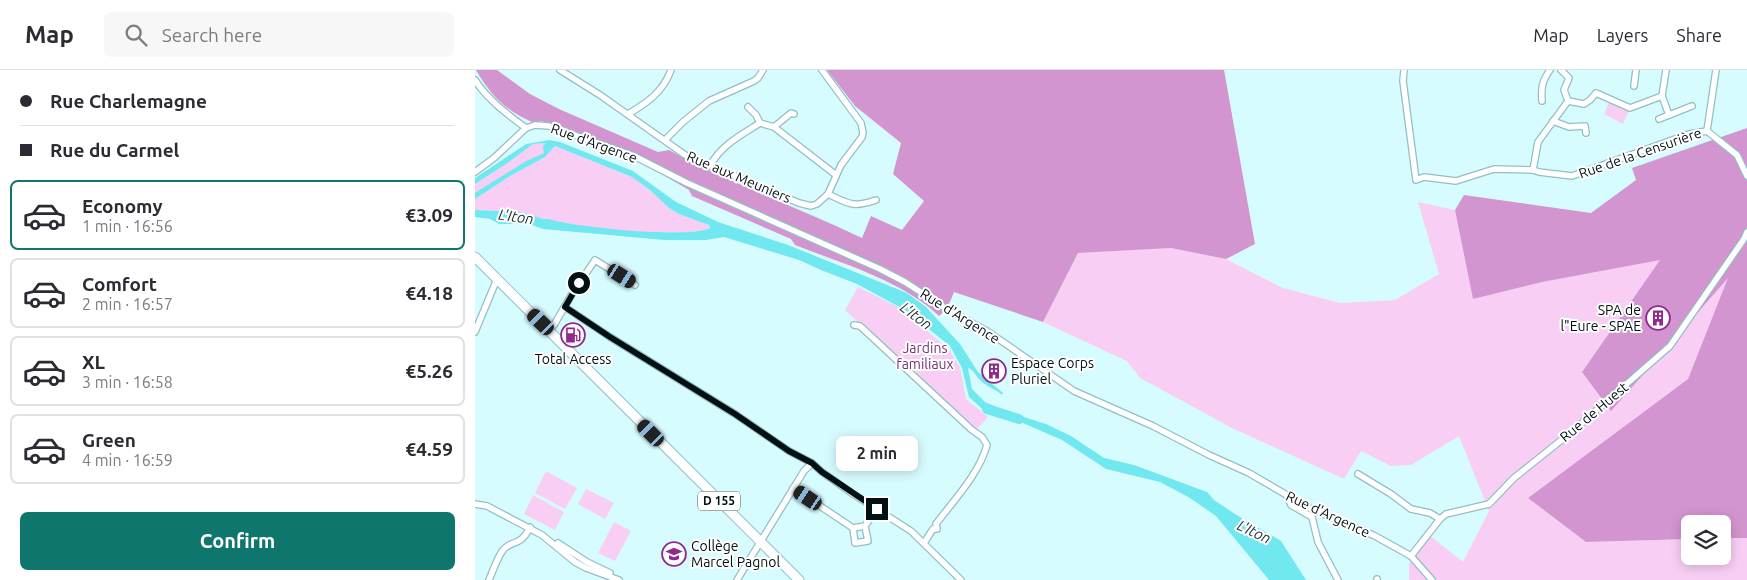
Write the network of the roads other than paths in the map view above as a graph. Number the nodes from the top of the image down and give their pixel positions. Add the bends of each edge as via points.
1 (560, 70) edge
2 (671, 70) edge
3 (763, 70) edge
4 (822, 70) edge
5 (1404, 70) edge
6 (1550, 70) edge
7 (1561, 70) edge
8 (1636, 70) edge
9 (1666, 70) edge
10 (1716, 70) edge
11 (475, 80) edge
12 (1634, 86) dead end
13 (1662, 96) junction
14 (1542, 101) dead end
15 (1568, 101) junction
16 (1692, 106) dead end
17 (748, 107) dead end
18 (628, 114) junction
19 (794, 114) dead end
20 (1669, 115) junction
21 (1659, 119) dead end
22 (1553, 121) junction
23 (760, 122) junction
24 (774, 127) junction
25 (526, 128) junction
26 (1707, 130) junction
27 (1586, 133) dead end
28 (665, 140) junction
29 (710, 166) junction
30 (1533, 170) junction
31 (475, 172) edge
32 (835, 175) junction
33 (1747, 176) edge
34 (828, 194) junction
35 (876, 200) dead end
36 (1747, 232) edge
37 (475, 257) edge
38 (497, 279) junction
39 (635, 285) dead end
40 (565, 307) junction
41 (854, 324) dead end
42 (549, 330) junction
43 (475, 332) edge
44 (812, 463) junction
45 (1358, 474) dead end
46 (793, 488) junction
47 (1287, 496) junction
48 (475, 504) edge
49 (877, 509) junction
50 (1439, 519) junction
51 (865, 526) junction
52 (530, 528) junction
53 (853, 528) junction
54 (761, 543) junction
55 (924, 543) junction
56 (1411, 556) junction
57 (489, 580) edge
58 (619, 580) edge
59 (737, 580) edge
60 (799, 580) edge
61 (961, 580) edge
62 (1338, 580) edge
63 (1432, 580) edge

1 - 18 street, Rue aux Meuniers
2 - 18 street via 663,87 649,101
3 - 28 street via 754,81 709,101
4 - 32 street via 861,123 863,133
5 - 30 street, Rue de la Censurière via 1416,180 1424,177 1456,181 1494,168
6 - 14 street via 1543,80
7 - 15 street via 1569,78 1564,90
8 - 12 street
9 - 13 street
10 - 26 street
11 - 25 street
13 - 15 street via 1630,108 1596,93 1583,104
13 - 20 street
15 - 22 street
16 - 20 street
17 - 23 street
18 - 28 street, Rue aux Meuniers
19 - 24 street
20 - 21 street
22 - 27 street via 1569,127 1585,126
22 - 30 street via 1538,142
23 - 24 street
23 - 29 street via 726,144
24 - 32 street
25 - 31 street
25 - 47 street, Rue d'Argence via 549,126 633,156 880,269 987,331 1074,391 1249,473
26 - 30 street, Rue de la Censurière via 1573,176
26 - 33 street via 1737,154
28 - 29 street, Rue aux Meuniers via 685,155
29 - 34 street, Rue aux Meuniers via 811,206
32 - 34 street
34 - 35 street via 852,205
36 - 50 street, Rue de Huest via 1670,346 1489,504 1456,510
37 - 38 main road, D 155
38 - 42 main road, D 155
38 - 43 street
39 - 40 street via 595,260
40 - 42 street
40 - 44 street
41 - 55 street via 860,326 987,445 971,477
42 - 54 main road, D 155
44 - 46 street
44 - 49 street
45 - 50 street via 1411,508
46 - 53 street
46 - 54 street
47 - 56 street, Rue d'Argence
47 - 62 street via 1291,505 1312,517 1318,542
48 - 52 street via 487,506
49 - 51 street
49 - 55 street via 911,530
50 - 56 street, Rue de Huest
51 - 53 street
51 - 53 street via 868,541 855,543
52 - 57 street via 522,540 503,550
52 - 58 street
54 - 59 street
54 - 60 main road, D 155
55 - 61 street
56 - 63 street, Rue d'Argence

